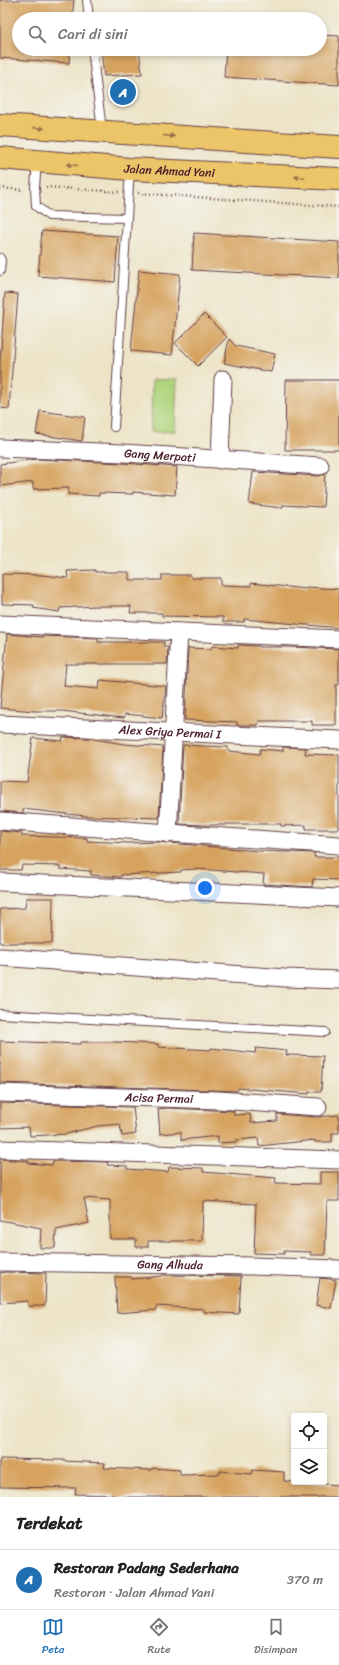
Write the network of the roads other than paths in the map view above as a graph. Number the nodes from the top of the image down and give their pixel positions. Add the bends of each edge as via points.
1 (87, 0) edge
2 (88, 12) edge
3 (93, 56) edge
4 (0, 126) edge
5 (102, 132) junction
6 (339, 146) edge
7 (0, 158) edge
8 (37, 162) junction
9 (98, 166) junction
10 (130, 169) junction
11 (339, 179) edge
12 (127, 218) junction
13 (0, 258) edge
14 (0, 271) edge
15 (223, 380) dead end
16 (114, 427) dead end
17 (0, 448) edge
18 (220, 460) junction
19 (320, 466) dead end
20 (0, 624) edge
21 (178, 632) junction
22 (339, 639) edge
23 (0, 724) edge
24 (173, 733) junction
25 (339, 740) edge
26 (0, 821) edge
27 (168, 834) junction
28 (339, 844) edge
29 (0, 882) edge
30 (339, 898) edge
31 (0, 957) edge
32 (339, 980) edge
33 (0, 1014) edge
34 (325, 1032) dead end
35 (0, 1093) edge
36 (318, 1107) dead end
37 (0, 1149) edge
38 (339, 1160) edge
39 (0, 1262) edge
40 (339, 1269) edge

1 - 2 lane
3 - 5 lane
4 -> 5 highway
5 -> 6 highway
5 - 9 highway
7 - 8 highway, Jalan Ahmad Yani
9 -> 8 highway, Jalan Ahmad Yani
8 - 12 lane via 36,206 49,216
9 - 10 highway, Jalan Ahmad Yani
11 -> 10 highway, Jalan Ahmad Yani
10 - 12 lane
12 - 16 lane
13 - 14 lane
15 - 18 street
17 - 18 street, Gang Merpati
18 - 19 street, Gang Merpati
20 - 21 street
21 - 22 street
21 - 24 street
23 - 24 street, Alex Griya Permai I
24 - 25 street, Alex Griya Permai I
24 - 27 street
26 - 27 street
27 - 28 street
29 - 30 street
31 - 32 street
33 - 34 lane
35 - 36 street, Acisa Permai via 219,1100
37 - 38 street
39 - 40 street, Gang Alhuda

